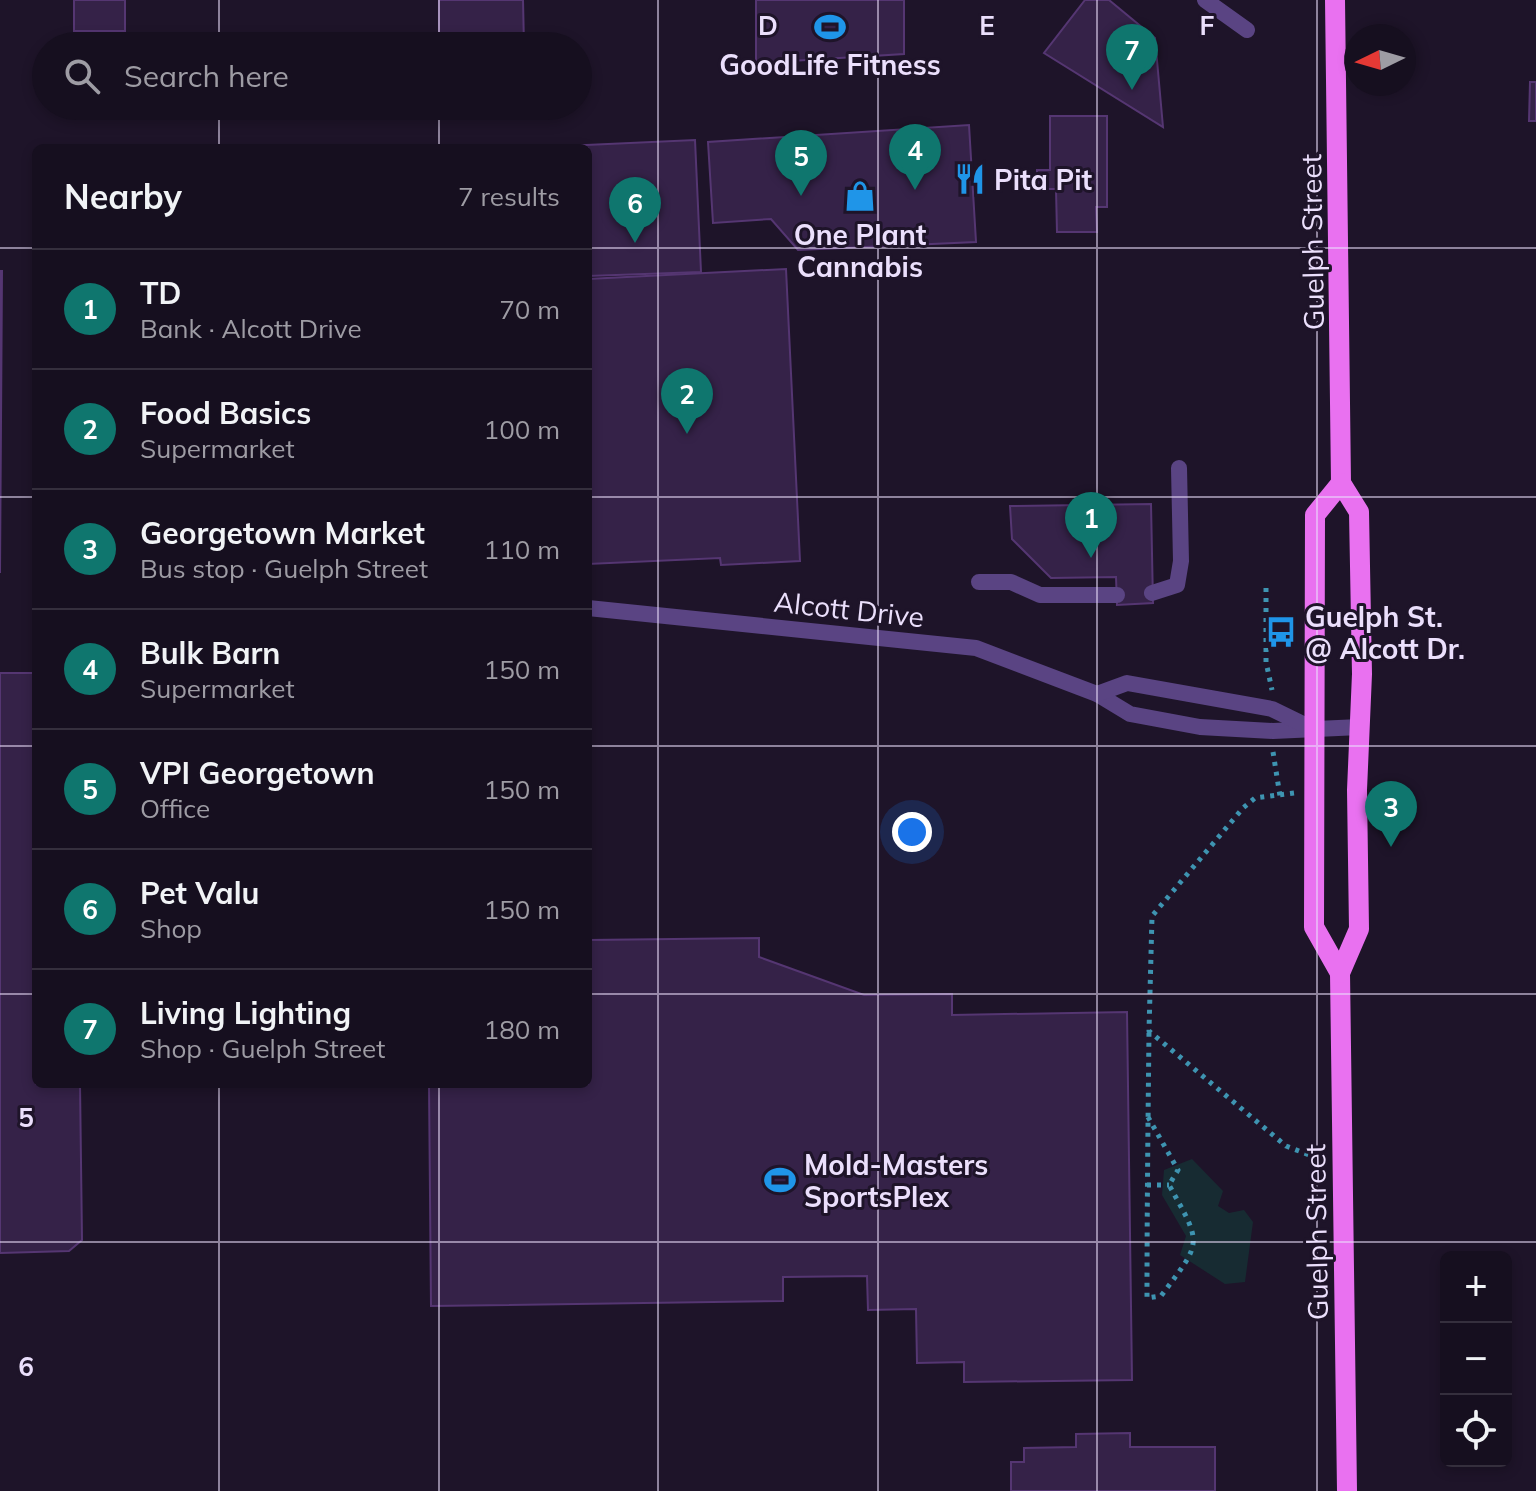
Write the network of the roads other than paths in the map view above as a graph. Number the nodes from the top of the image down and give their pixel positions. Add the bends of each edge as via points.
1 (1205, 0) edge
2 (1335, 0) edge
3 (1247, 30) dead end
4 (1179, 468) dead end
5 (1341, 483) junction
6 (979, 582) dead end
7 (1152, 593) dead end
8 (1117, 595) dead end
9 (592, 608) edge
10 (1097, 694) junction
11 (1360, 727) junction
12 (1314, 729) junction
13 (1340, 973) junction
14 (1347, 1491) edge

1 - 3 street
2 - 5 main road, Guelph Street
4 - 7 street via 1177,585
5 - 11 main road, Guelph Street via 1359,512
5 - 12 main road, Guelph Street via 1315,515
6 - 8 street via 1011,582 1040,595
9 - 10 street, Alcott Drive via 976,648
10 - 12 street, Alcott Drive via 1130,714 1200,727
10 - 12 street via 1127,683 1272,709
11 - 12 street, Alcott Drive
11 - 13 main road, Guelph Street via 1359,929
12 - 13 main road, Guelph Street via 1314,927
13 - 14 main road, Guelph Street

